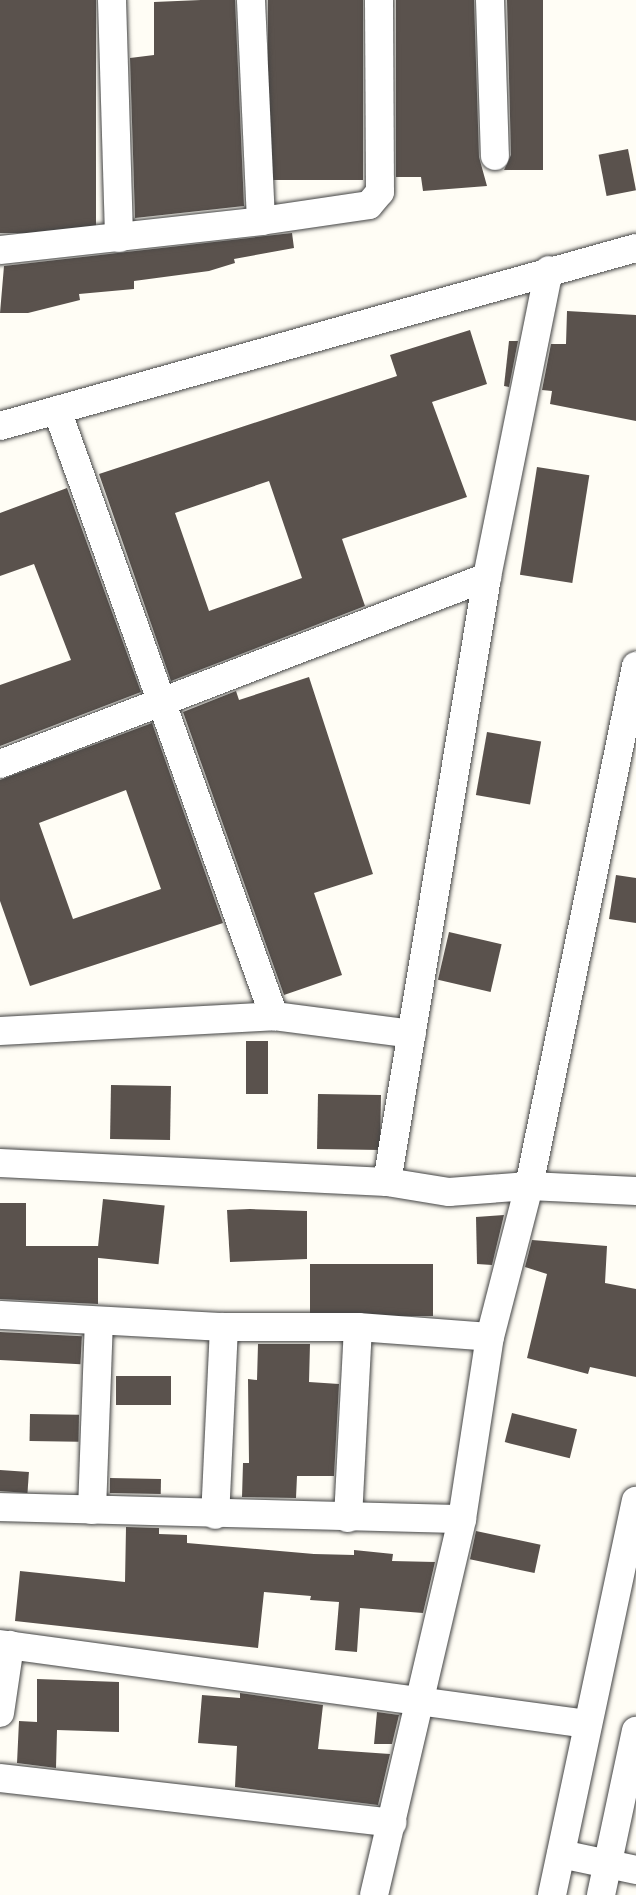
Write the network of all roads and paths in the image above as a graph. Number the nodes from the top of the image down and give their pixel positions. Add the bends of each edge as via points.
1 (112, 0) edge
2 (251, 0) edge
3 (379, 0) edge
4 (490, 0) edge
5 (495, 156) dead end
6 (261, 221) junction
7 (119, 238) junction
8 (636, 248) edge
9 (0, 250) edge
10 (549, 270) junction
11 (57, 410) junction
12 (0, 426) edge
13 (488, 577) junction
14 (636, 666) edge
15 (164, 705) junction
16 (0, 764) edge
17 (274, 1016) junction
18 (0, 1031) edge
19 (412, 1034) junction
20 (0, 1163) edge
21 (387, 1182) junction
22 (529, 1186) junction
23 (636, 1191) edge
24 (0, 1315) edge
25 (99, 1321) junction
26 (224, 1328) junction
27 (358, 1328) junction
28 (490, 1337) junction
29 (636, 1502) edge
30 (0, 1507) edge
31 (92, 1510) junction
32 (215, 1515) junction
33 (348, 1518) junction
34 (462, 1519) junction
35 (5, 1644) edge
36 (422, 1702) junction
37 (0, 1713) edge
38 (587, 1724) junction
39 (636, 1731) edge
40 (0, 1778) edge
41 (392, 1823) junction
42 (561, 1854) junction
43 (608, 1864) junction
44 (636, 1870) edge
45 (374, 1895) edge
46 (552, 1895) edge
47 (601, 1895) edge

1 - 7 street
2 - 6 street
3 - 6 street via 380,192 369,205
4 - 5 street
6 - 7 street
7 - 9 street
8 - 10 street
10 - 11 street
10 - 13 street
11 - 12 street
11 - 15 street
13 - 15 street
13 - 19 street
14 - 22 street
15 - 16 street
15 - 17 street
17 - 18 street
17 - 19 street
19 - 21 street
20 - 21 street
21 - 22 street via 449,1192
22 - 23 street
22 - 28 street
24 - 25 street
25 - 26 street
25 - 31 street
26 - 27 street
26 - 32 street
27 - 28 street
27 - 33 street
28 - 34 street
29 - 38 street
30 - 31 street
31 - 32 street
32 - 33 street
33 - 34 street
34 - 36 street
35 - 36 street
35 - 37 street
36 - 38 street
36 - 41 street
38 - 42 street
39 - 43 street
40 - 41 street
41 - 45 street
42 - 43 street
42 - 46 street
43 - 44 street
43 - 47 street

